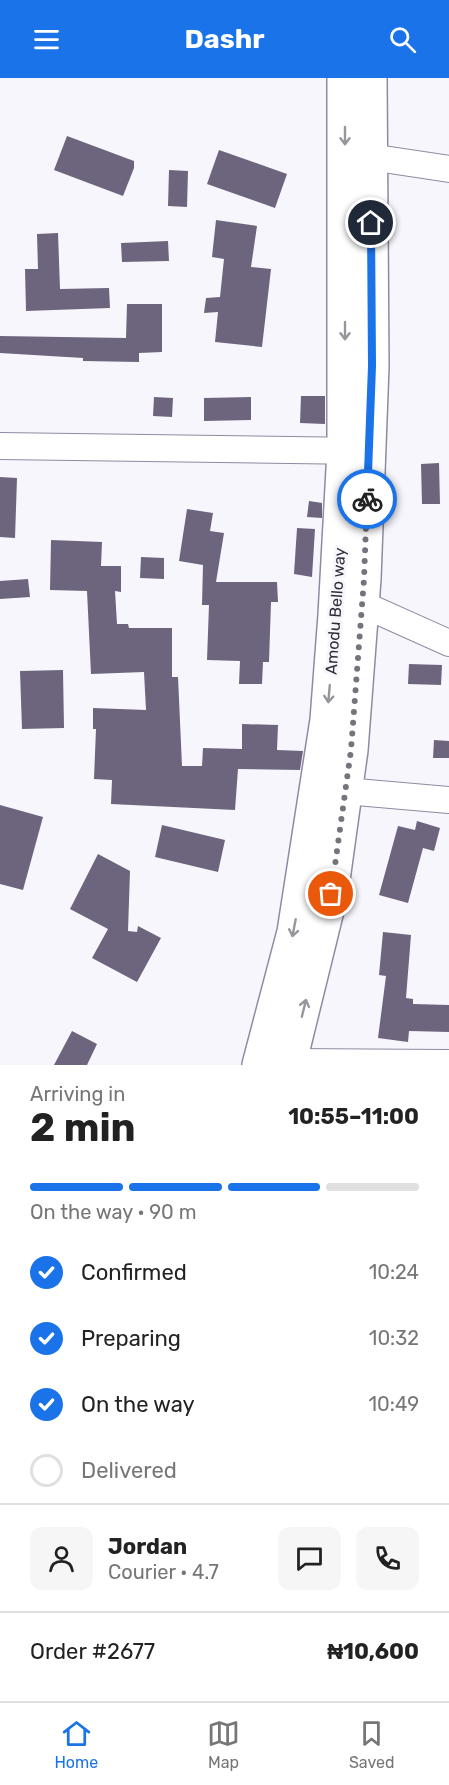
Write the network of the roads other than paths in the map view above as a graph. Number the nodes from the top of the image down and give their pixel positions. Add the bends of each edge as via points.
1 (345, 78) edge
2 (370, 78) edge
3 (370, 157) junction
4 (449, 169) edge
5 (0, 446) edge
6 (357, 451) junction
7 (362, 604) junction
8 (449, 643) edge
9 (345, 791) junction
10 (449, 800) edge
11 (280, 1064) edge
12 (449, 1064) edge

1 -> 6 main road, Amodu Bello way
2 - 3 main road, Amodu Bello way
3 - 4 street
3 - 6 main road, Amodu Bello way via 372,366
5 - 6 street
6 - 7 main road, Amodu Bello way
6 -> 11 main road, Amodu Bello way via 335,615 327,720 294,932
7 - 8 street
7 - 9 main road, Amodu Bello way
9 - 10 street
11 -> 9 main road, Amodu Bello way via 331,894
11 - 12 street

